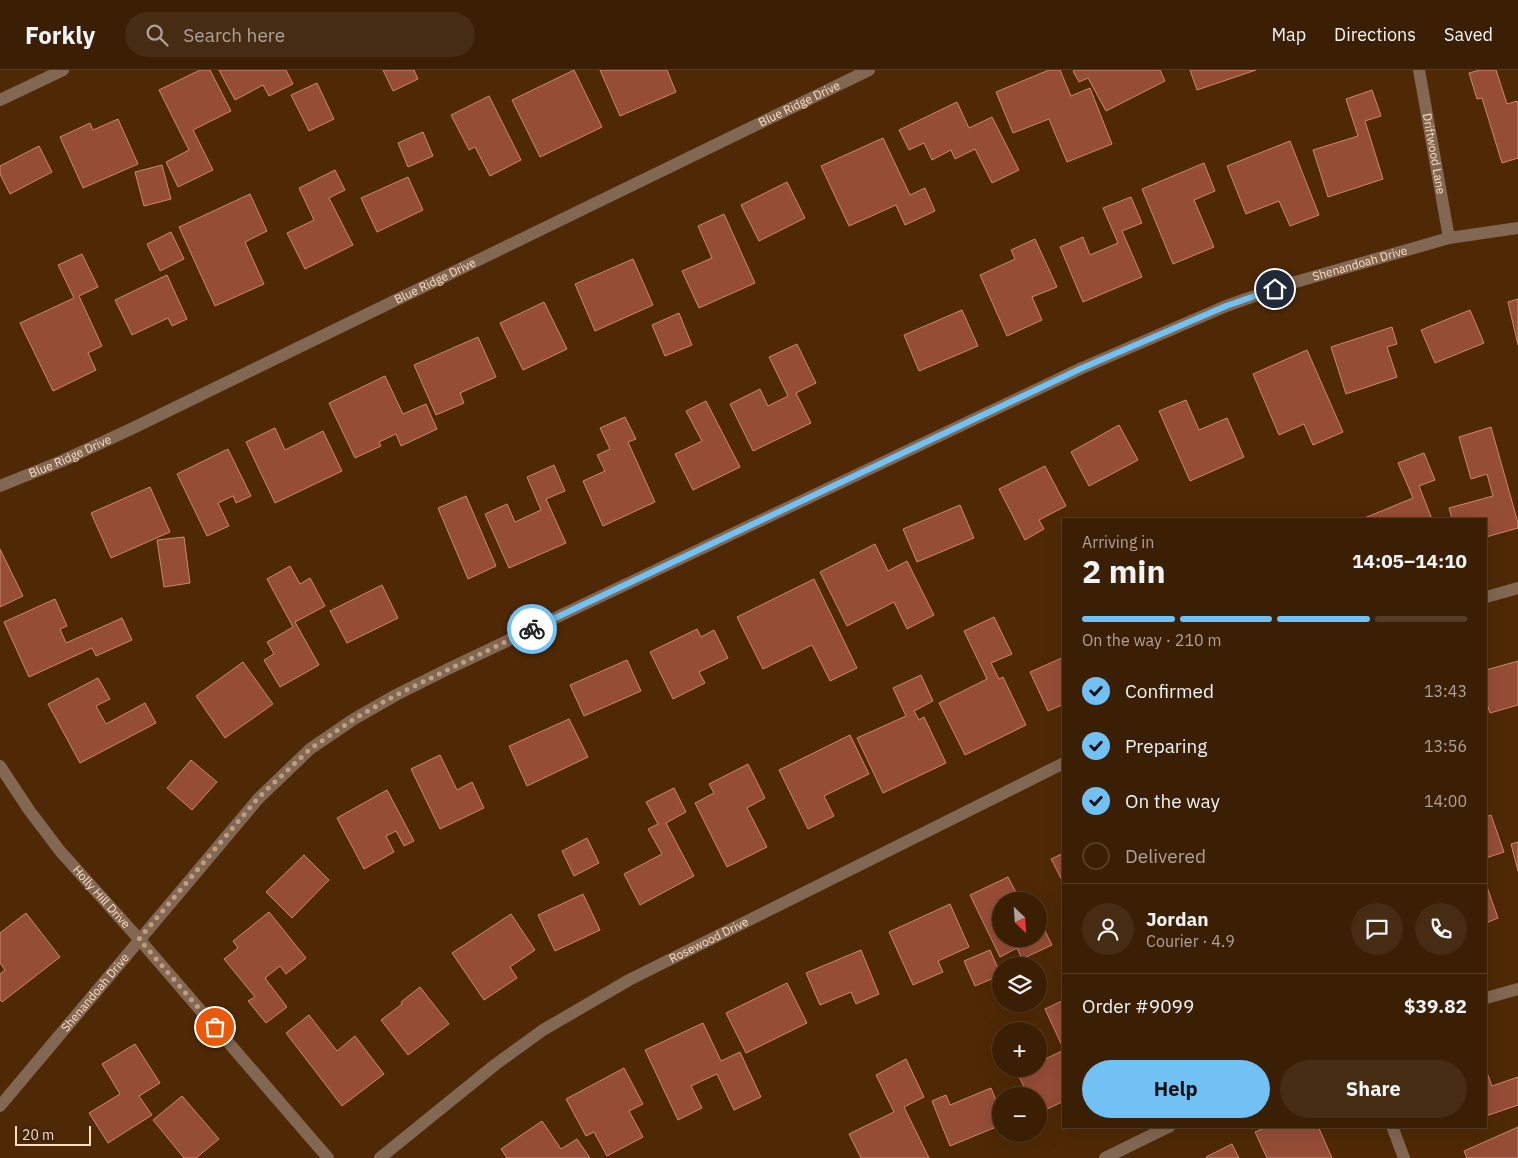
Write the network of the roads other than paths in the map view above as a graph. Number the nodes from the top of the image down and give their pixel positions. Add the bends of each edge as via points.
1 (63, 70) edge
2 (869, 70) edge
3 (1419, 70) edge
4 (0, 100) edge
5 (1518, 228) edge
6 (1449, 238) junction
7 (0, 486) edge
8 (1518, 588) edge
9 (1487, 597) edge
10 (1062, 764) edge
11 (0, 766) edge
12 (139, 939) junction
13 (1518, 989) edge
14 (1487, 998) edge
15 (0, 1106) edge
16 (1166, 1128) edge
17 (1393, 1128) edge
18 (328, 1158) edge
19 (380, 1158) edge
20 (1105, 1158) edge
21 (1404, 1158) edge

1 - 4 street
2 - 7 street, Blue Ridge Drive via 131,430
3 - 6 street, Driftwood Lane
5 - 6 street, Shenandoah Drive
6 - 12 street, Shenandoah Drive via 1292,283 1082,368 396,695 310,749 258,798
8 - 9 street
10 - 19 street, Rosewood Drive via 629,980 543,1030
11 - 12 street, Holly Hill Drive via 60,851
12 - 15 street, Shenandoah Drive
12 - 18 street, Holly Hill Drive
13 - 14 street
16 - 20 street
17 - 21 street

